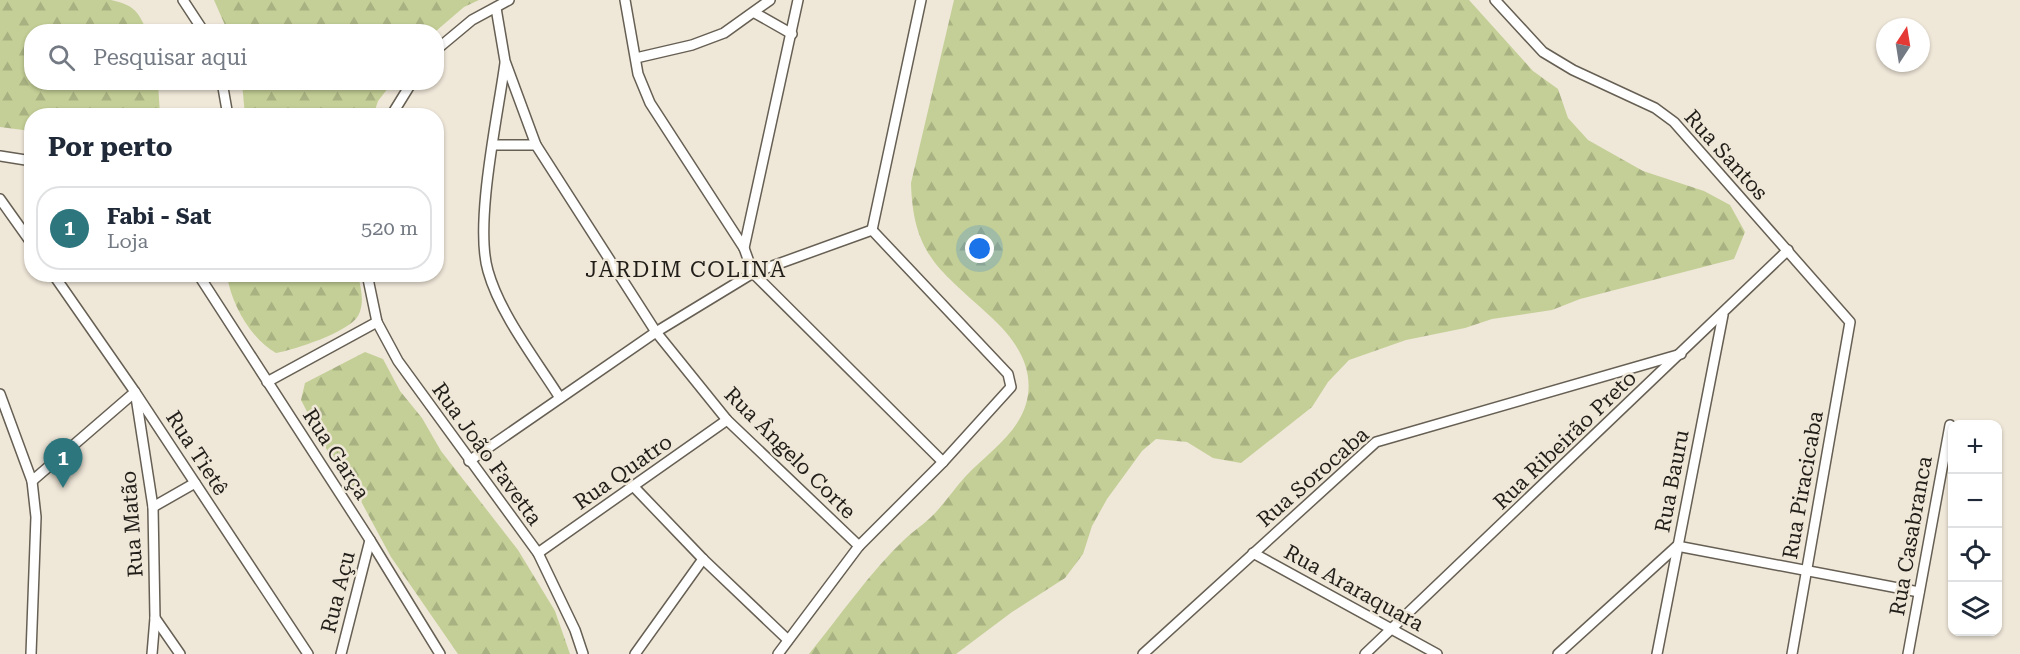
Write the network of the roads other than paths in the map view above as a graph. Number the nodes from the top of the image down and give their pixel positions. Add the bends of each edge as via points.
1 (183, 0) edge
2 (509, 0) edge
3 (625, 0) edge
4 (770, 0) edge
5 (798, 0) edge
6 (921, 0) edge
7 (1495, 0) edge
8 (496, 8) junction
9 (755, 13) junction
10 (199, 24) edge
11 (792, 34) junction
12 (444, 43) edge
13 (636, 58) junction
14 (506, 61) junction
15 (223, 90) edge
16 (407, 90) edge
17 (227, 108) edge
18 (396, 108) edge
19 (536, 145) junction
20 (494, 146) junction
21 (0, 156) edge
22 (24, 159) edge
23 (0, 199) edge
24 (872, 230) junction
25 (24, 233) edge
26 (744, 248) junction
27 (1788, 250) junction
28 (753, 273) junction
29 (59, 282) edge
30 (203, 282) edge
31 (369, 282) edge
32 (1723, 315) junction
33 (377, 322) junction
34 (1850, 322) joint
35 (656, 332) junction
36 (1681, 354) junction
37 (267, 382) junction
38 (135, 392) junction
39 (0, 394) edge
40 (560, 398) junction
41 (727, 420) junction
42 (1948, 436) edge
43 (469, 461) junction
44 (943, 462) junction
45 (32, 481) junction
46 (195, 483) junction
47 (634, 487) junction
48 (153, 507) junction
49 (370, 540) junction
50 (859, 546) junction
51 (1677, 546) junction
52 (538, 553) junction
53 (1253, 553) junction
54 (703, 560) junction
55 (1807, 569) junction
56 (1919, 592) junction
57 (155, 618) junction
58 (1390, 630) junction
59 (788, 640) junction
60 (31, 654) edge
61 (152, 654) edge
62 (180, 654) edge
63 (308, 654) edge
64 (341, 654) edge
65 (440, 654) edge
66 (583, 654) edge
67 (635, 654) edge
68 (778, 654) edge
69 (1143, 654) edge
70 (1365, 654) edge
71 (1437, 654) edge
72 (1558, 654) edge
73 (1657, 654) edge
74 (1792, 654) edge
75 (1908, 654) edge

1 - 10 street
2 - 8 street
3 - 13 street
4 - 9 street
5 - 11 street
6 - 24 street
7 - 27 street, Rua Santos via 1543,52 1674,122
8 - 12 street via 472,20
8 - 14 street, Rua Ângelo Corte
9 - 11 street
9 - 13 street via 714,37
11 - 26 street
13 - 26 street via 650,103
14 - 19 street, Rua Ângelo Corte
14 - 20 street
15 - 17 street
16 - 18 street
19 - 20 street
19 - 35 street, Rua Ângelo Corte
20 - 40 street via 483,243 487,271 498,298
21 - 22 street
23 - 25 street
24 - 28 street
24 - 44 street via 1008,374 1011,387
26 - 28 street
27 - 32 street, Rua Ribeirão Preto
27 - 34 street, Rua Santos
28 - 35 street
28 - 44 street
29 - 38 street, Rua Tietê
30 - 37 street, Rua Garça
31 - 33 street, Rua João Favetta
32 - 36 street, Rua Ribeirão Preto
32 - 51 street, Rua Bauru
33 - 37 street
33 - 43 street, Rua João Favetta via 398,361
34 - 55 street, Rua Piracicaba
35 - 40 street
35 - 41 street, Rua Ângelo Corte
36 - 53 street, Rua Sorocaba via 1376,442
36 - 58 street, Rua Ribeirão Preto
37 - 49 street, Rua Garça
38 - 45 street
38 - 46 street, Rua Tietê
38 - 48 street, Rua Matão
39 - 45 street
40 - 43 street
41 - 47 street, Rua Quatro
41 - 50 street, Rua Ângelo Corte
42 - 56 street, Rua Casabranca
43 - 52 street, Rua João Favetta
44 - 50 street
45 - 60 street via 36,517
46 - 48 street
46 - 63 street, Rua Tietê
47 - 52 street, Rua Quatro
47 - 54 street
48 - 57 street, Rua Matão
49 - 64 street, Rua Açu
49 - 65 street, Rua Garça
50 - 59 street
51 - 55 street
51 - 72 street
51 - 73 street, Rua Bauru
52 - 66 street, Rua João Favetta
53 - 58 street, Rua Araraquara
53 - 69 street, Rua Sorocaba
54 - 59 street
54 - 67 street
55 - 56 street
55 - 74 street, Rua Piracicaba
56 - 75 street, Rua Casabranca
57 - 61 street, Rua Matão
57 - 62 street
58 - 70 street, Rua Ribeirão Preto
58 - 71 street, Rua Araraquara
59 - 68 street

